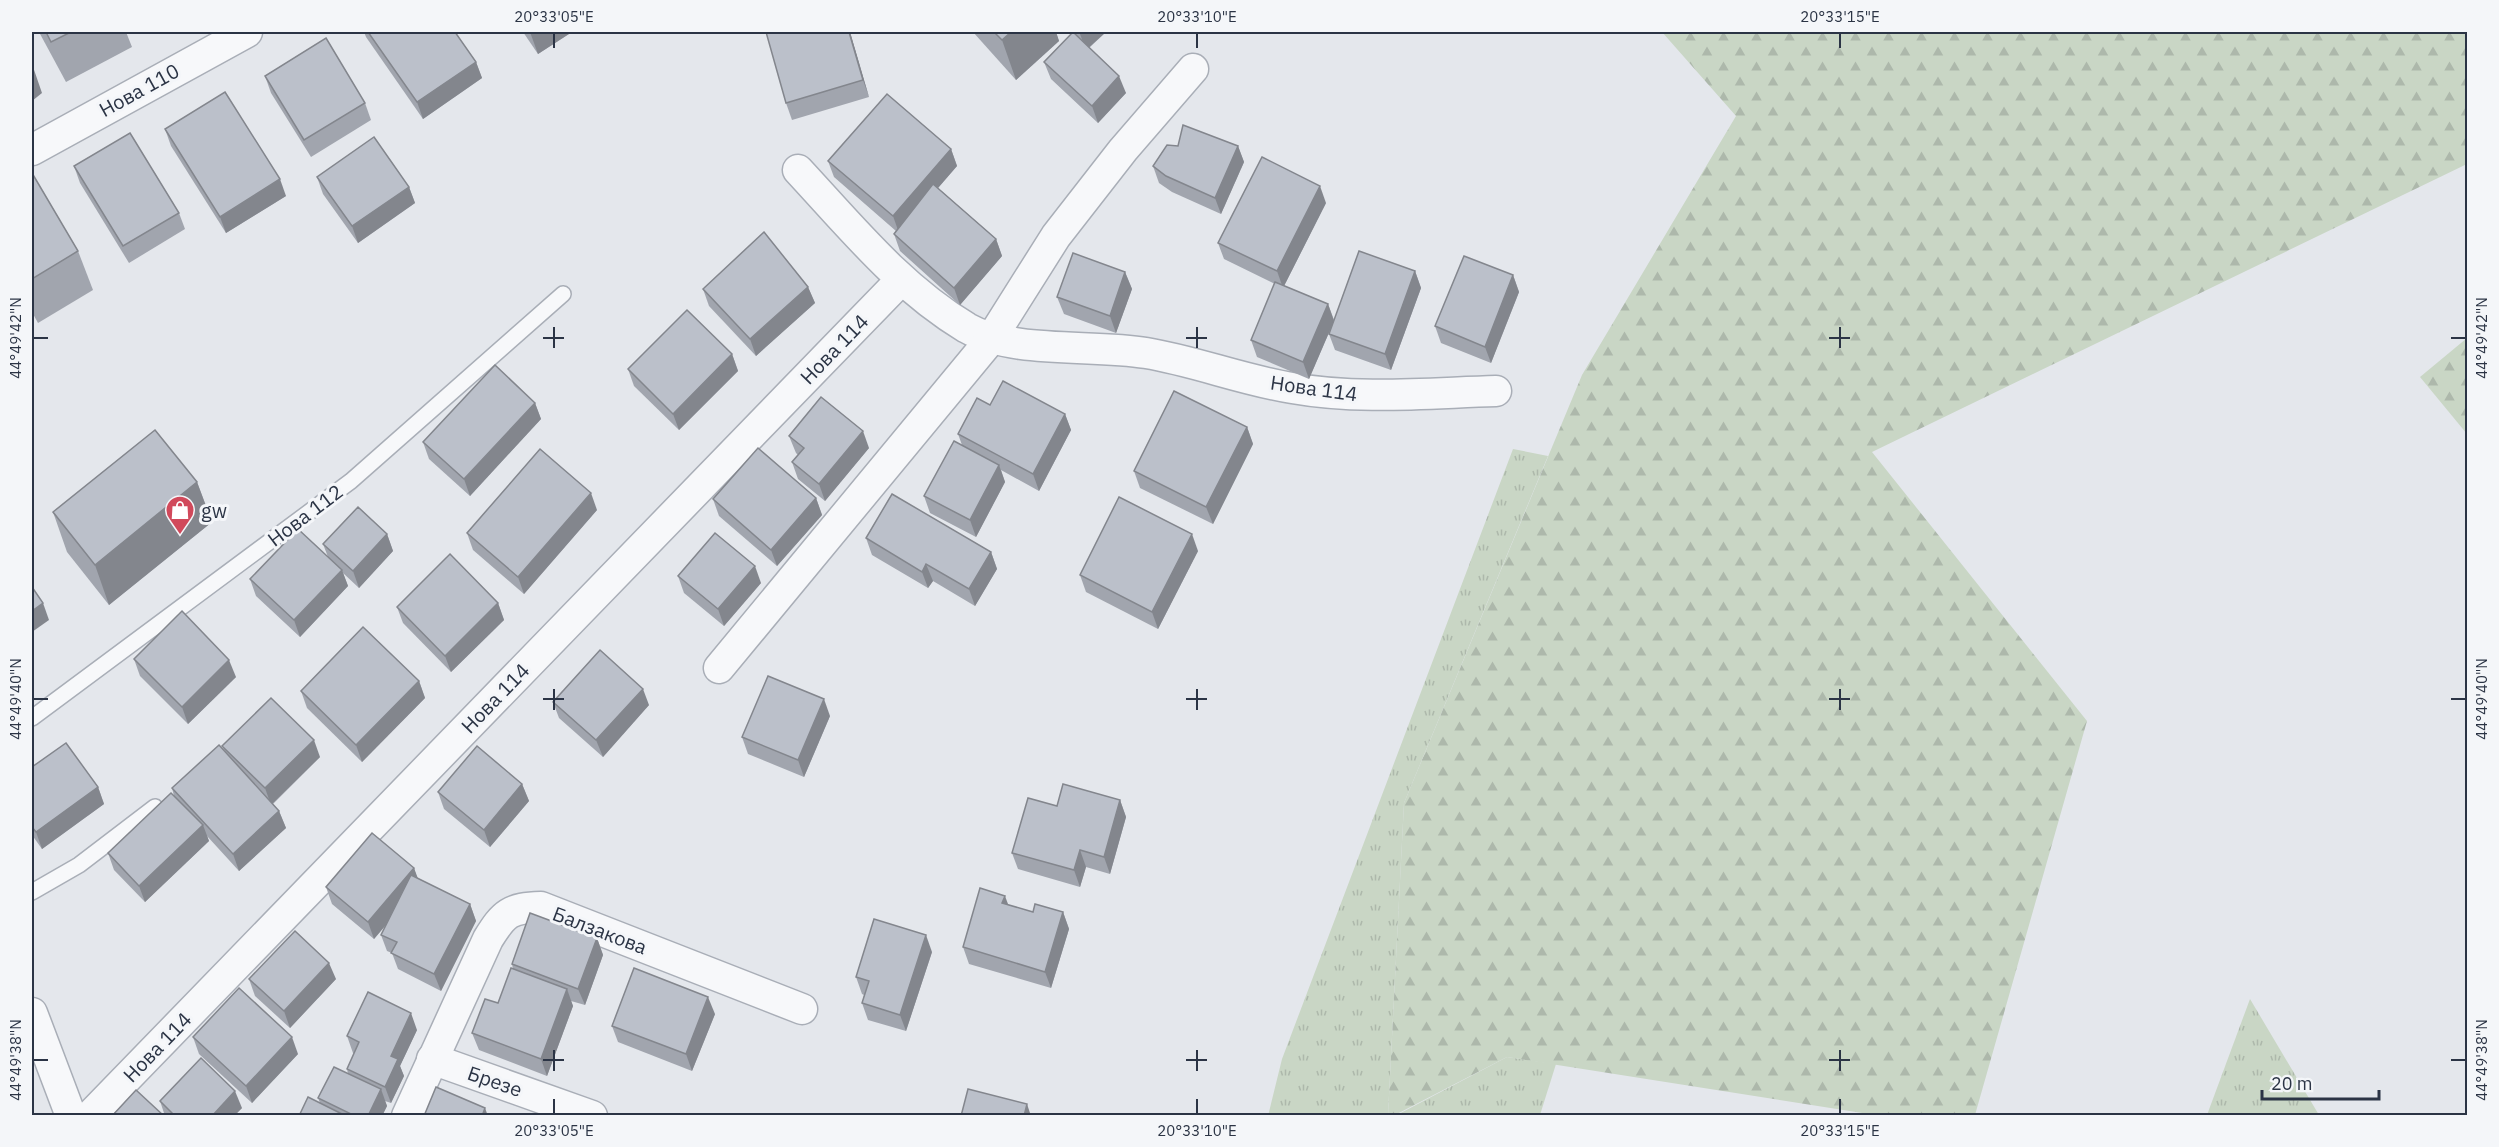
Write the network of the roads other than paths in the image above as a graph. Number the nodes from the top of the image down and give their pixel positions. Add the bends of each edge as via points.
1 (247, 32) edge
2 (1193, 69) dead end
3 (32, 150) edge
4 (798, 170) dead end
5 (901, 280) junction
6 (563, 294) dead end
7 (991, 339) junction
8 (1496, 391) dead end
9 (719, 668) dead end
10 (32, 718) edge
11 (155, 807) edge
12 (32, 892) edge
13 (802, 1009) dead end
14 (32, 1013) edge
15 (432, 1059) junction
16 (71, 1116) edge
17 (90, 1116) edge
18 (407, 1116) edge
19 (592, 1116) edge

1 - 3 street, Нова 110
2 - 7 street via 1056,236
4 - 5 street, Нова 114
5 - 7 street, Нова 114 via 946,314
5 - 17 street, Нова 114
6 - 10 lane, Нова 112 via 351,481
7 - 8 street, Нова 114 via 1145,353 1289,388 1328,393
7 - 9 street
11 - 12 lane via 79,865
13 - 15 street, Балзакова via 541,907 518,908 500,920 488,939
14 - 16 street
15 - 18 street, Балзакова
15 - 19 street, Брезе

